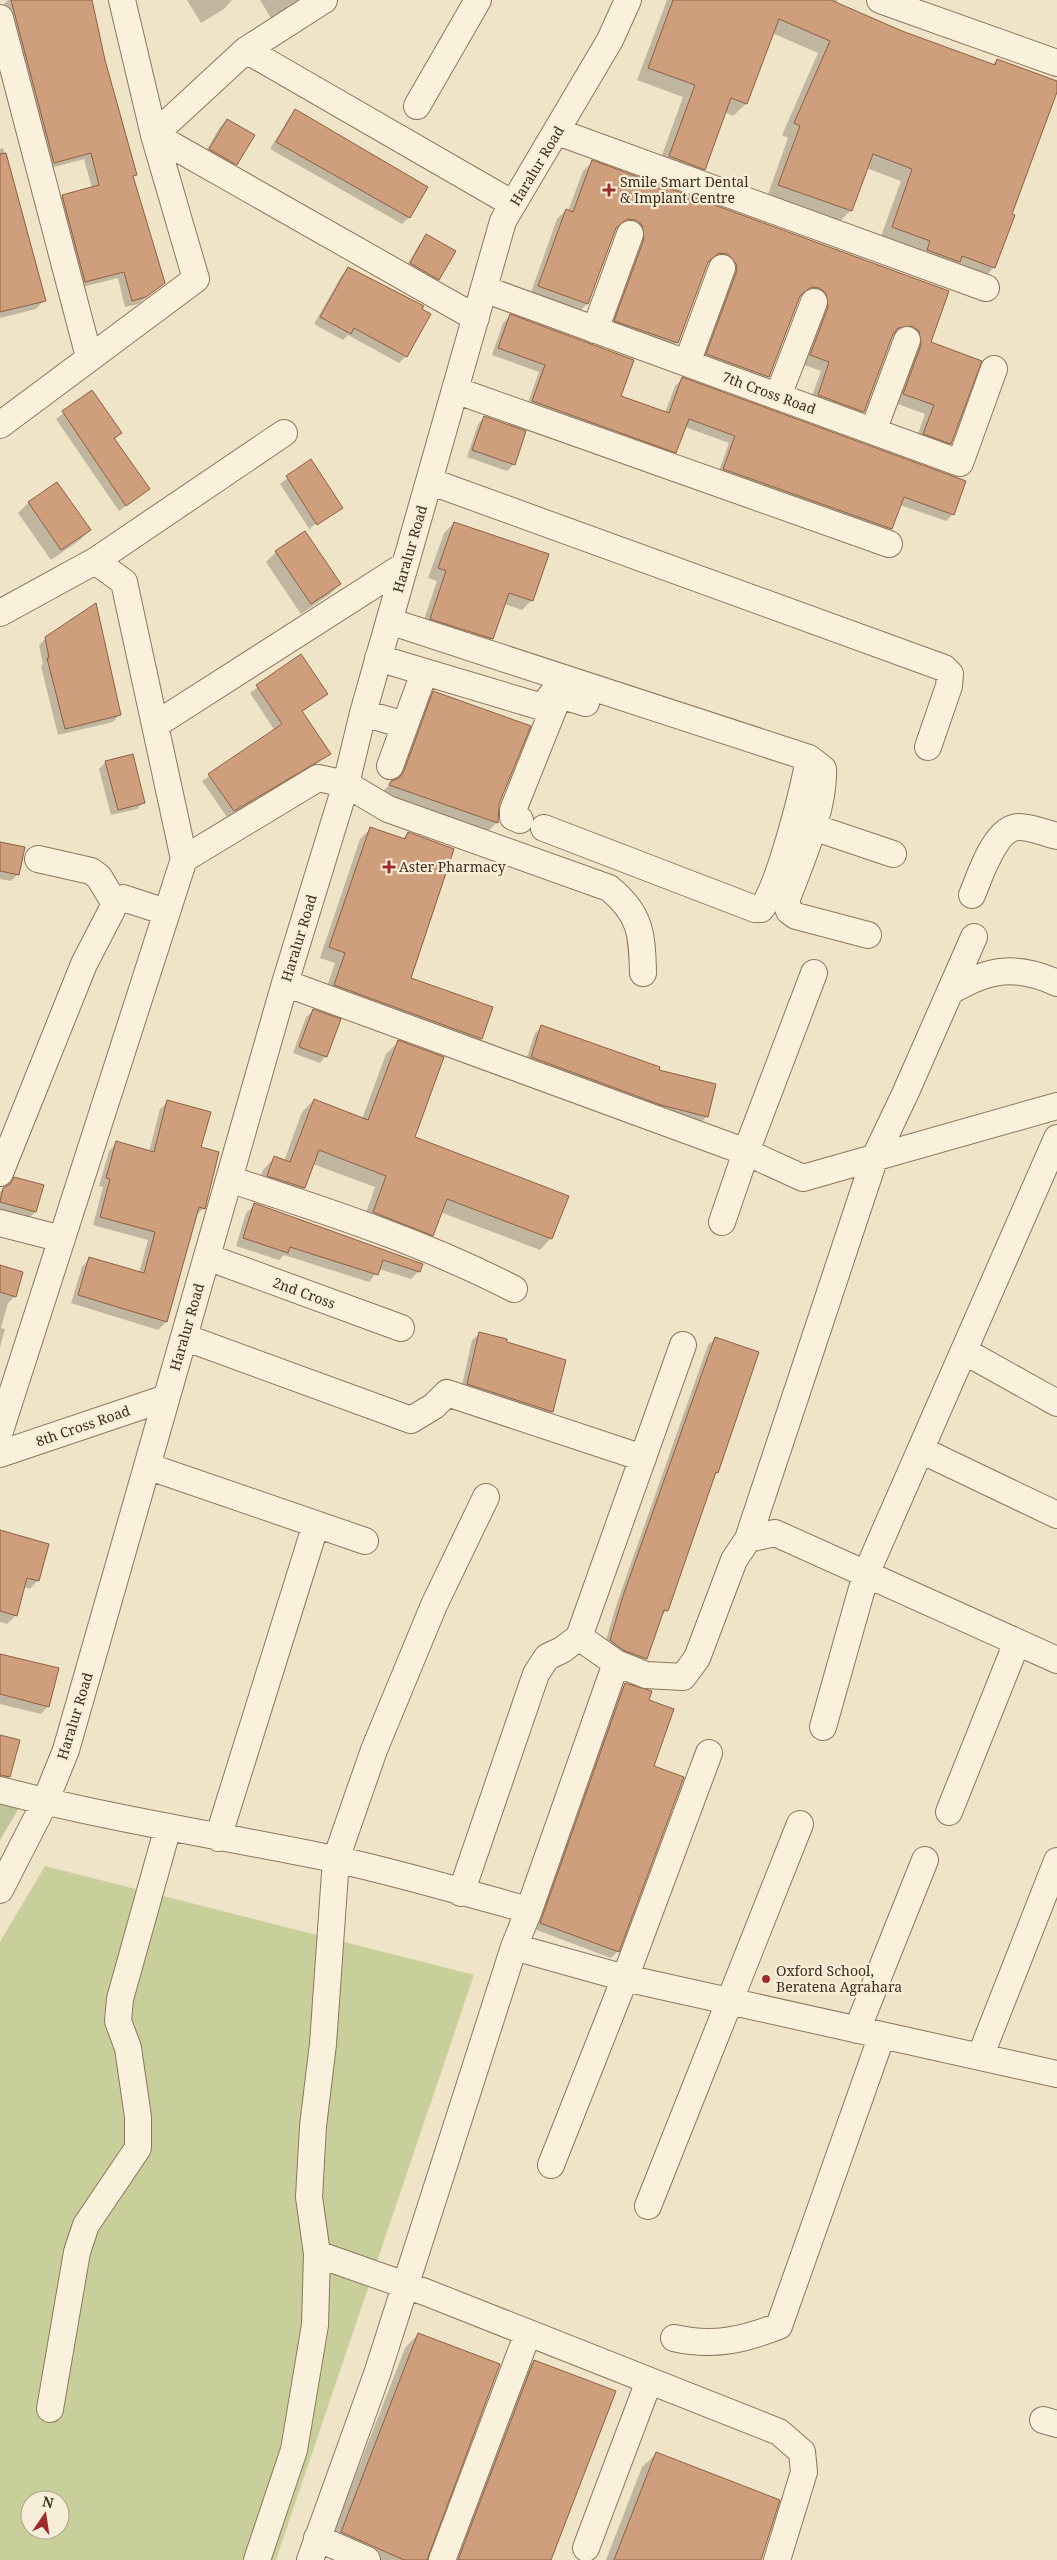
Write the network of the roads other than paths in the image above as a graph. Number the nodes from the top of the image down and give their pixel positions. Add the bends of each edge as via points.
1 (122, 0) edge
2 (324, 0) edge
3 (478, 0) edge
4 (628, 0) edge
5 (880, 0) edge
6 (0, 18) edge
7 (246, 50) junction
8 (1057, 63) edge
9 (418, 106) dead end
10 (558, 132) junction
11 (154, 135) junction
12 (513, 204) junction
13 (630, 234) dead end
14 (722, 268) dead end
15 (986, 288) dead end
16 (484, 289) junction
17 (814, 302) dead end
18 (476, 318) junction
19 (595, 330) junction
20 (907, 340) dead end
21 (89, 357) junction
22 (687, 363) junction
23 (994, 369) dead end
24 (455, 390) junction
25 (778, 396) junction
26 (0, 425) edge
27 (873, 431) junction
28 (284, 433) dead end
29 (429, 481) junction
30 (889, 544) dead end
31 (95, 561) junction
32 (405, 565) junction
33 (0, 613) edge
34 (389, 621) junction
35 (378, 658) junction
36 (424, 672) junction
37 (559, 695) junction
38 (363, 713) junction
39 (156, 725) junction
40 (405, 725) junction
41 (928, 747) dead end
42 (808, 765) junction
43 (390, 766) dead end
44 (346, 784) junction
45 (813, 827) junction
46 (1057, 836) edge
47 (893, 854) dead end
48 (38, 859) dead end
49 (184, 860) junction
50 (972, 895) dead end
51 (115, 904) junction
52 (166, 912) junction
53 (868, 935) dead end
54 (974, 937) dead end
55 (644, 973) dead end
56 (814, 973) dead end
57 (285, 983) junction
58 (1057, 983) edge
59 (951, 991) junction
60 (1057, 1106) edge
61 (1055, 1146) edge
62 (746, 1152) junction
63 (875, 1157) junction
64 (0, 1173) edge
65 (229, 1178) junction
66 (722, 1222) dead end
67 (0, 1223) edge
68 (62, 1239) junction
69 (207, 1258) junction
70 (514, 1289) dead end
71 (401, 1328) dead end
72 (184, 1337) junction
73 (682, 1345) dead end
74 (964, 1352) junction
75 (166, 1398) junction
76 (1057, 1404) edge
77 (0, 1431) edge
78 (921, 1450) junction
79 (0, 1454) edge
80 (643, 1458) junction
81 (147, 1466) junction
82 (486, 1497) dead end
83 (1057, 1515) edge
84 (316, 1524) junction
85 (748, 1539) junction
86 (365, 1541) dead end
87 (866, 1574) junction
88 (579, 1637) junction
89 (1017, 1642) junction
90 (1057, 1660) edge
91 (616, 1663) junction
92 (823, 1727) dead end
93 (709, 1752) dead end
94 (0, 1790) edge
95 (45, 1802) junction
96 (949, 1812) dead end
97 (800, 1824) dead end
98 (168, 1827) junction
99 (218, 1838) junction
100 (336, 1859) junction
101 (925, 1860) dead end
102 (1057, 1861) edge
103 (0, 1890) edge
104 (461, 1893) junction
105 (529, 1910) junction
106 (514, 1946) junction
107 (625, 1978) junction
108 (728, 2001) junction
109 (869, 2032) junction
110 (980, 2057) junction
111 (1057, 2074) edge
112 (551, 2165) dead end
113 (648, 2206) dead end
114 (317, 2254) junction
115 (406, 2284) junction
116 (528, 2333) junction
117 (674, 2338) dead end
118 (649, 2381) junction
119 (50, 2409) dead end
120 (586, 2548) dead end
121 (314, 2549) edge
122 (257, 2560) edge
123 (367, 2560) edge
124 (442, 2560) edge
125 (777, 2560) edge

1 - 11 street
2 - 7 street
3 - 9 street
4 - 10 street, Haralur Road via 610,40
5 - 8 street
6 - 21 street
7 - 11 street
7 - 12 street
10 - 12 street, Haralur Road
10 - 15 street
11 - 18 street
11 - 21 street via 196,279
12 - 16 street, Haralur Road via 503,221
13 - 19 street
14 - 22 street
16 - 18 street, Haralur Road
16 - 19 street, 7th Cross Road
17 - 25 street
18 - 24 street, Haralur Road
19 - 22 street, 7th Cross Road
20 - 27 street
21 - 26 street
22 - 25 street, 7th Cross Road
23 - 27 street, 7th Cross Road via 960,462
24 - 29 street, Haralur Road
24 - 30 street
25 - 27 street, 7th Cross Road
28 - 31 street
29 - 32 street, Haralur Road
29 - 41 street via 944,668 950,674 949,686
31 - 33 street
31 - 39 street via 124,582
32 - 34 street, Haralur Road
32 - 39 street
34 - 35 street, Haralur Road
34 - 42 street
35 - 36 street
35 - 38 street, Haralur Road
36 - 37 street via 542,706 550,694
36 - 40 street
37 - 42 street
37 - 42 street via 513,810 514,817 755,909 762,909 766,904 780,868
38 - 40 street
38 - 44 street, Haralur Road
39 - 49 street
40 - 43 street
42 - 45 street via 823,769
44 - 49 street via 318,778
44 - 55 street via 388,809 609,888 627,903 642,935
44 - 57 street, Haralur Road
45 - 47 street
45 - 53 street via 786,901 789,911 796,916
46 - 50 street via 1018,827 1005,831 997,839
48 - 51 street via 91,871 99,877
49 - 52 street
51 - 52 street via 123,898
51 - 64 street via 84,964
52 - 68 street
54 - 59 street
56 - 62 street
57 - 62 street
57 - 65 street, Haralur Road
58 - 59 street via 1044,977 1015,972 993,972
59 - 63 street
60 - 63 street
61 - 74 street
62 - 63 street via 803,1178
62 - 66 street
63 - 85 street
65 - 69 street, Haralur Road
65 - 70 street via 364,1223 463,1263
67 - 68 street
68 - 77 street
69 - 71 street, 2nd Cross
69 - 72 street, Haralur Road
72 - 75 street, Haralur Road
72 - 80 street via 411,1420 434,1406 447,1393
73 - 80 street
74 - 76 street
74 - 78 street
75 - 79 street, 8th Cross Road
75 - 81 street, Haralur Road
78 - 83 street
78 - 87 street
80 - 88 street
81 - 84 street
81 - 95 street, Haralur Road via 66,1750
82 - 100 street via 434,1605 374,1750
84 - 86 street
84 - 99 street
85 - 87 street via 775,1533
85 - 91 street via 734,1560 697,1658 683,1677 646,1675
87 - 89 street
87 - 92 street
88 - 91 street
88 - 104 street via 547,1657 536,1674
89 - 90 street
89 - 96 street
91 - 105 street
93 - 107 street
94 - 95 street
95 - 98 street
95 - 103 street, Haralur Road
97 - 108 street
98 - 99 street
98 - 119 street via 120,1999 118,2021 128,2048 138,2117 138,2148 86,2225 77,2252
99 - 100 street
100 - 104 street
100 - 114 street via 309,2197
101 - 109 street
102 - 110 street
104 - 105 street
105 - 106 street
106 - 107 street
106 - 115 street
107 - 108 street
107 - 112 street
108 - 109 street
108 - 113 street
109 - 110 street
109 - 117 street via 779,2326 746,2339 694,2343
110 - 111 street
114 - 115 street
114 - 122 street via 315,2325 294,2450
115 - 116 street
115 - 121 street
116 - 118 street
116 - 124 street
118 - 120 street
118 - 125 street via 779,2432 802,2452 804,2472
121 - 123 street

